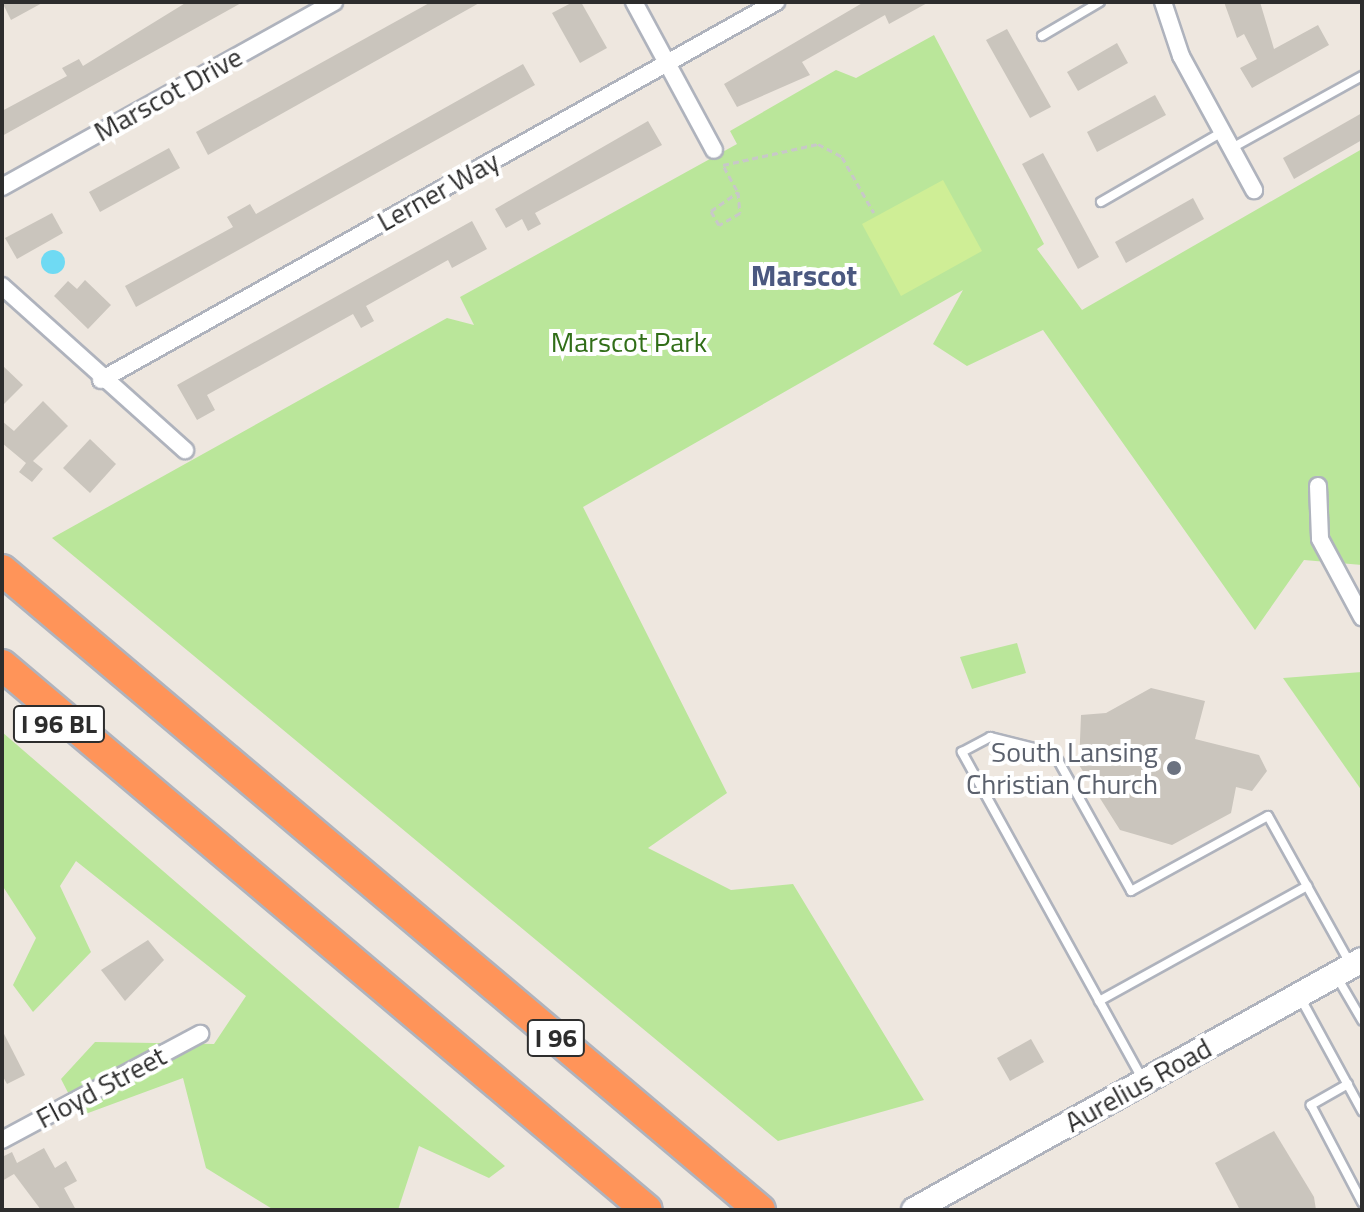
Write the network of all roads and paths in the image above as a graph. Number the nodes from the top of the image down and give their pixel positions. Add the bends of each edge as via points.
1 (334, 2) edge
2 (634, 2) edge
3 (776, 2) edge
4 (1100, 2) edge
5 (1163, 2) edge
6 (1042, 36) dead end
7 (666, 64) junction
8 (1362, 76) edge
9 (1219, 134) junction
10 (714, 150) joint
11 (1228, 151) junction
12 (723, 165) junction
13 (2, 187) edge
14 (1254, 190) dead end
15 (738, 192) junction
16 (1101, 202) dead end
17 (874, 213) dead end
18 (2, 286) edge
19 (101, 380) junction
20 (185, 450) dead end
21 (1318, 486) dead end
22 (2, 569) edge
23 (1362, 617) edge
24 (2, 665) edge
25 (2, 687) edge
26 (115, 760) junction
27 (1307, 886) junction
28 (1349, 967) edge
29 (1299, 995) junction
30 (1099, 1001) junction
31 (1362, 1020) edge
32 (200, 1034) dead end
33 (1143, 1082) junction
34 (1348, 1084) junction
35 (1362, 1111) edge
36 (2, 1140) edge
37 (1362, 1202) edge
38 (647, 1210) edge
39 (760, 1210) edge
40 (914, 1210) edge

1 - 13 street, Marscot Drive
2 - 7 street
3 - 7 street, Lerner Way
4 - 6 lane
5 - 9 street via 1166,21
7 - 10 street
7 - 19 street, Lerner Way
8 - 11 lane
9 - 11 street
9 - 16 lane
10 - 12 path
11 - 14 street
12 - 15 path
12 - 17 path via 818,144 842,157
15 - 15 path via 740,213 719,225 711,211
18 - 19 street
19 - 20 street
21 - 23 street via 1320,539
22 - 39 highway, I 96
24 - 26 highway, I 96
25 - 26 highway, I 96 BL
26 - 38 highway, I 96
27 - 28 lane
27 - 30 lane
27 - 30 lane via 1268,816 1131,891 1054,753 990,737 962,752
28 - 29 street, Aurelius Road
28 - 31 lane
29 - 33 street, Aurelius Road
29 - 34 lane
30 - 33 lane
32 - 36 street, Floyd Street
33 - 40 street, Aurelius Road
34 - 35 lane
34 - 37 lane via 1311,1105

